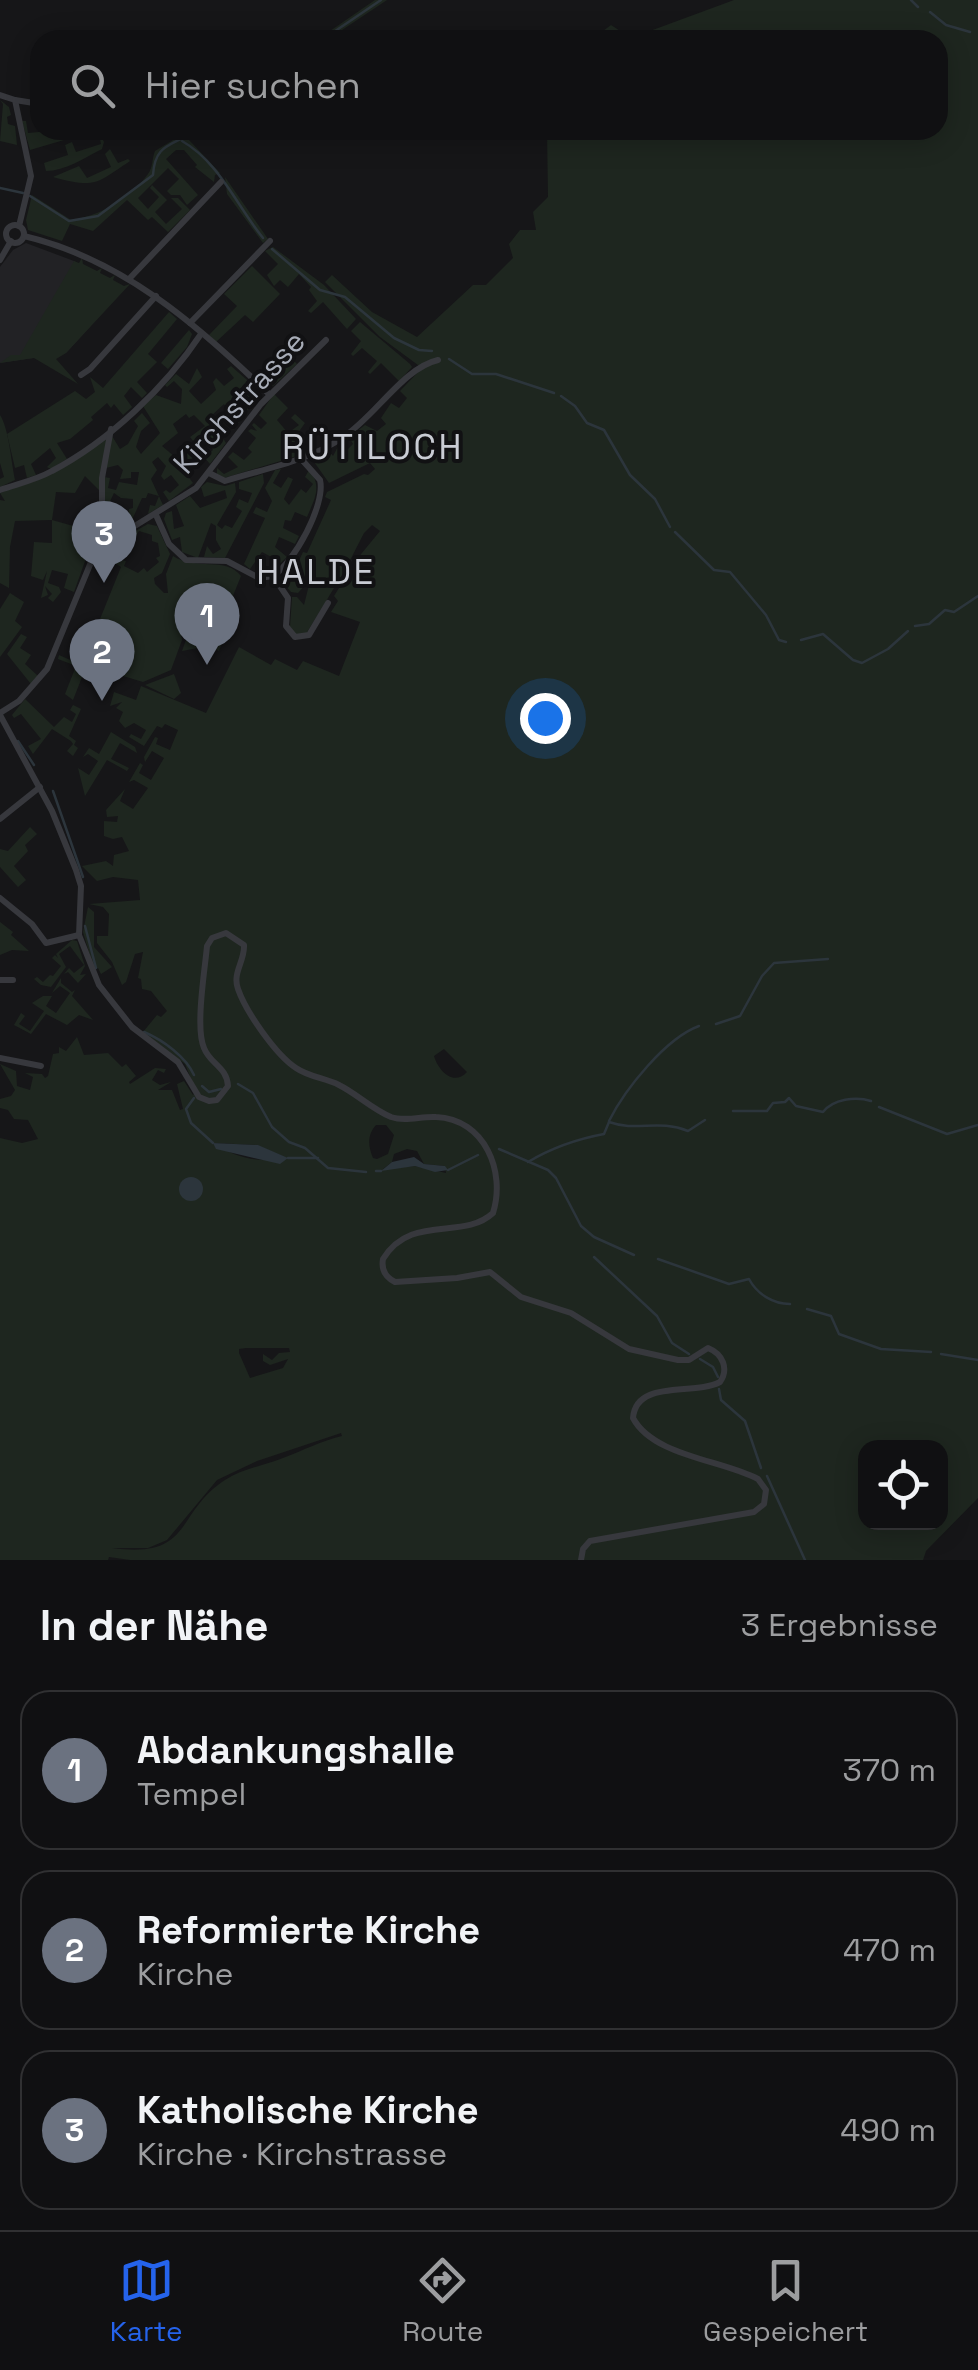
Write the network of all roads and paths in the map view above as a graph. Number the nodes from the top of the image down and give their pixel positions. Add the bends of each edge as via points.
1 (0, 96) edge
2 (15, 100) junction
3 (30, 102) edge
4 (221, 182) dead end
5 (19, 226) junction
6 (4, 231) edge
7 (24, 236) junction
8 (11, 242) junction
9 (270, 242) dead end
10 (0, 260) edge
11 (130, 278) junction
12 (156, 296) junction
13 (190, 324) junction
14 (201, 334) junction
15 (326, 340) dead end
16 (438, 360) dead end
17 (81, 375) dead end
18 (269, 394) junction
19 (111, 429) junction
20 (304, 461) junction
21 (210, 474) junction
22 (0, 490) edge
23 (156, 515) junction
24 (102, 545) junction
25 (273, 576) junction
26 (328, 603) dead end
27 (0, 714) edge
28 (40, 787) junction
29 (0, 820) edge
30 (0, 898) edge
31 (79, 935) junction
32 (0, 980) edge
33 (13, 980) dead end
34 (0, 1058) edge
35 (41, 1066) dead end
36 (581, 1560) edge

1 - 2 street
2 - 3 street
2 - 5 street via 31,176
4 - 11 street
5 - 6 street
5 - 7 street
6 - 8 street
7 - 8 street
7 - 11 street via 82,253
8 - 10 street
9 - 13 street
11 - 12 street
12 - 13 street
12 - 17 street
13 - 14 street
14 - 18 street
14 - 19 street via 170,374
15 - 18 street, Kirchstrasse
16 - 20 street via 417,367 363,424
18 - 21 street, Kirchstrasse
19 - 22 street via 49,473
19 - 24 street via 102,478
20 - 21 street via 225,481
20 - 25 street via 320,480 320,501 291,560
21 - 23 street, Kirchstrasse
23 - 24 street, Kirchstrasse
23 - 25 street via 169,544 186,560 226,561 259,578
24 - 27 street via 91,557 47,669
25 - 26 street via 288,598 286,626 294,638 309,635
27 - 28 street
28 - 29 street
28 - 31 street via 80,880
30 - 31 street via 46,943
31 - 36 street via 117,1012 186,1071 199,1097 213,1101 226,1093 228,1076 204,1048 201,1008 209,941 231,934 244,949 236,979 242,999 293,1066 389,1116 450,1120 480,1136 492,1154 492,1215 405,1239 383,1259 388,1277 396,1282 486,1271 521,1297 571,1313 629,1349 678,1360 705,1348 718,1354 725,1371 720,1382 650,1394 633,1418 669,1448 758,1479 766,1490 764,1504 754,1512 590,1541
32 - 33 street
34 - 35 street

